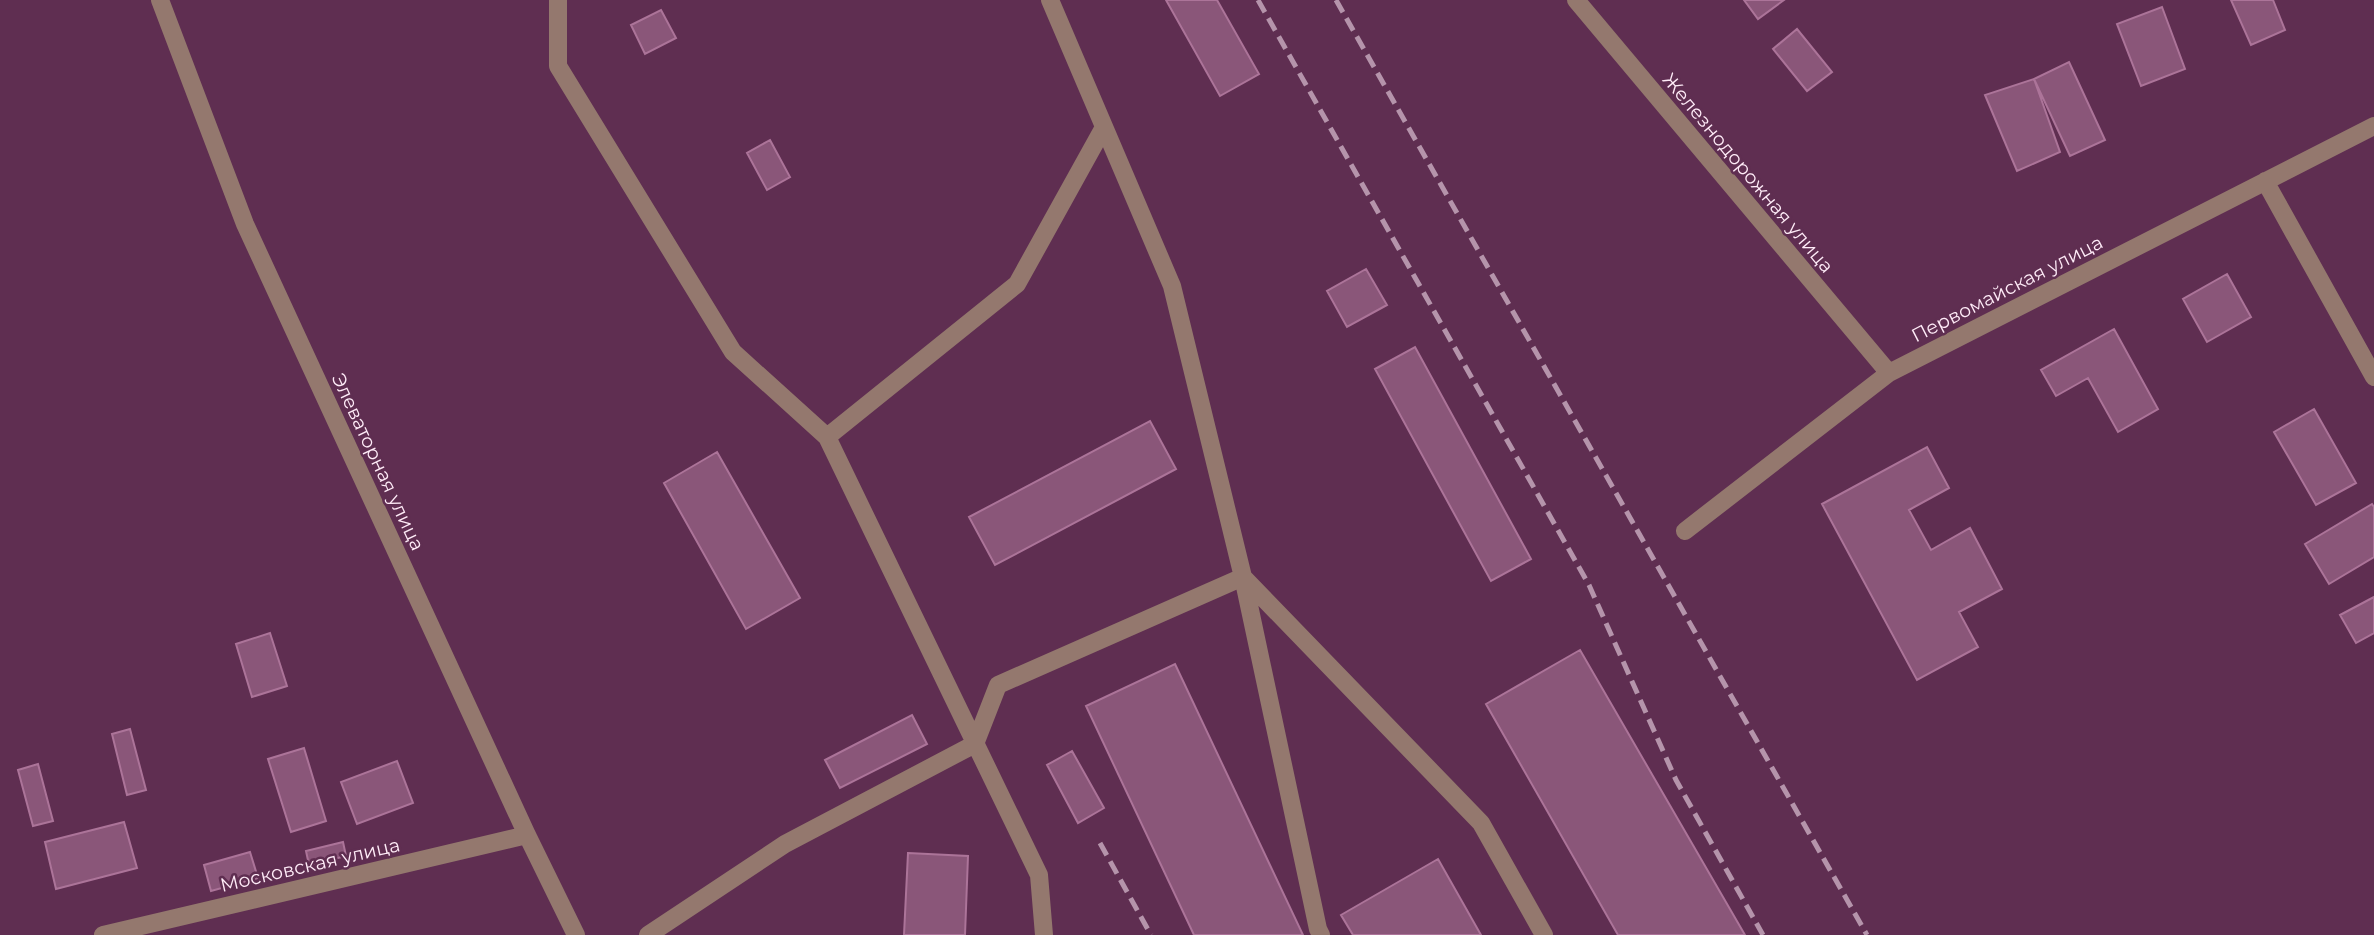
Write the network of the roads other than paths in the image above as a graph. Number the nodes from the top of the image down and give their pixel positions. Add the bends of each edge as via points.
1 (160, 0) edge
2 (558, 0) edge
3 (1050, 0) edge
4 (1576, 0) edge
5 (2374, 126) edge
6 (1104, 127) junction
7 (2265, 181) junction
8 (1889, 373) junction
9 (2374, 377) edge
10 (827, 437) junction
11 (1685, 531) dead end
12 (1243, 577) junction
13 (975, 744) junction
14 (527, 835) junction
15 (103, 935) edge
16 (576, 935) edge
17 (648, 935) edge
18 (1044, 935) edge
19 (1321, 935) edge
20 (1544, 935) edge

1 - 14 street, Элеваторная улица via 245,224
2 - 10 street via 558,65 726,341
3 - 6 street
4 - 8 street, Железнодорожная улица
5 - 7 street, Первомайская улица
6 - 10 street via 1017,285
6 - 12 street via 1172,286
7 - 8 street, Первомайская улица
7 - 9 street
8 - 11 street, Первомайская улица
10 - 13 street
12 - 13 street via 998,685
12 - 19 street
12 - 20 street via 1481,823
13 - 17 street via 785,844
13 - 18 street via 1039,875
14 - 15 street, Московская улица
14 - 16 street, Элеваторная улица

